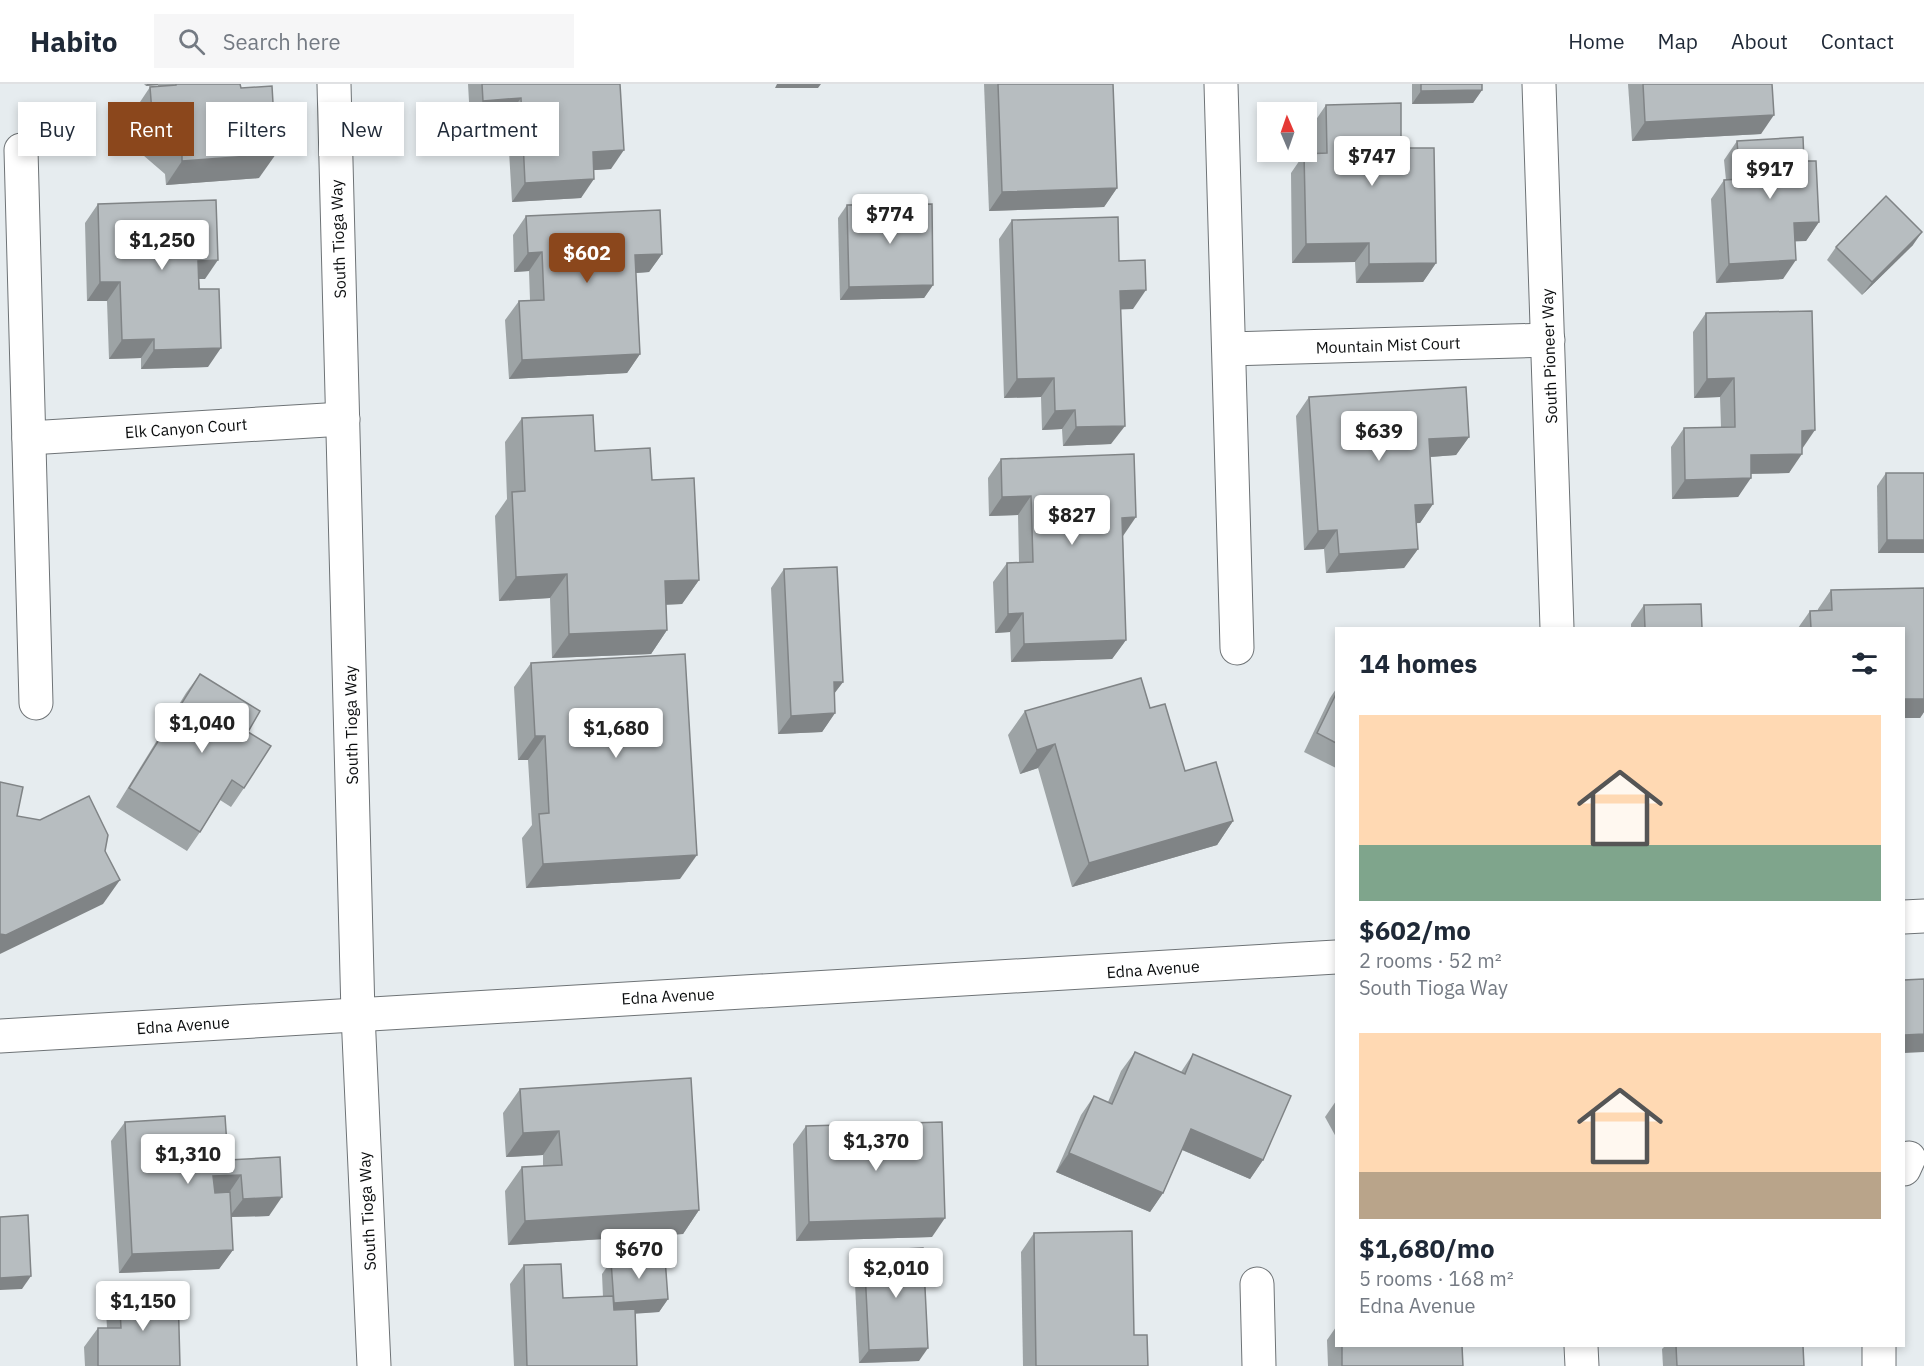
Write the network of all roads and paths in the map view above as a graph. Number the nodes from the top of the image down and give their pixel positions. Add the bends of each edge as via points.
1 (334, 84) edge
2 (1221, 84) edge
3 (1539, 84) edge
4 (21, 156) edge
5 (1548, 340) junction
6 (1229, 349) junction
7 (343, 419) junction
8 (29, 438) junction
9 (1557, 627) edge
10 (1237, 648) dead end
11 (36, 703) dead end
12 (1924, 916) edge
13 (1905, 917) edge
14 (1335, 957) edge
15 (358, 1014) junction
16 (0, 1036) edge
17 (1257, 1284) dead end
18 (1581, 1347) edge
19 (1879, 1347) edge
20 (374, 1366) edge
21 (1259, 1366) edge
22 (1582, 1366) edge
23 (1879, 1366) edge

1 - 7 street, South Tioga Way
2 - 6 street
3 - 5 street, South Pioneer Way
4 - 8 street
5 - 6 street, Mountain Mist Court
5 - 9 street, South Pioneer Way
6 - 10 street
7 - 8 street, Elk Canyon Court
7 - 15 street, South Tioga Way
8 - 11 street
12 - 13 street
14 - 15 street, Edna Avenue
15 - 16 street, Edna Avenue
15 - 20 street, South Tioga Way
17 - 21 street
18 - 22 street
19 - 23 street

